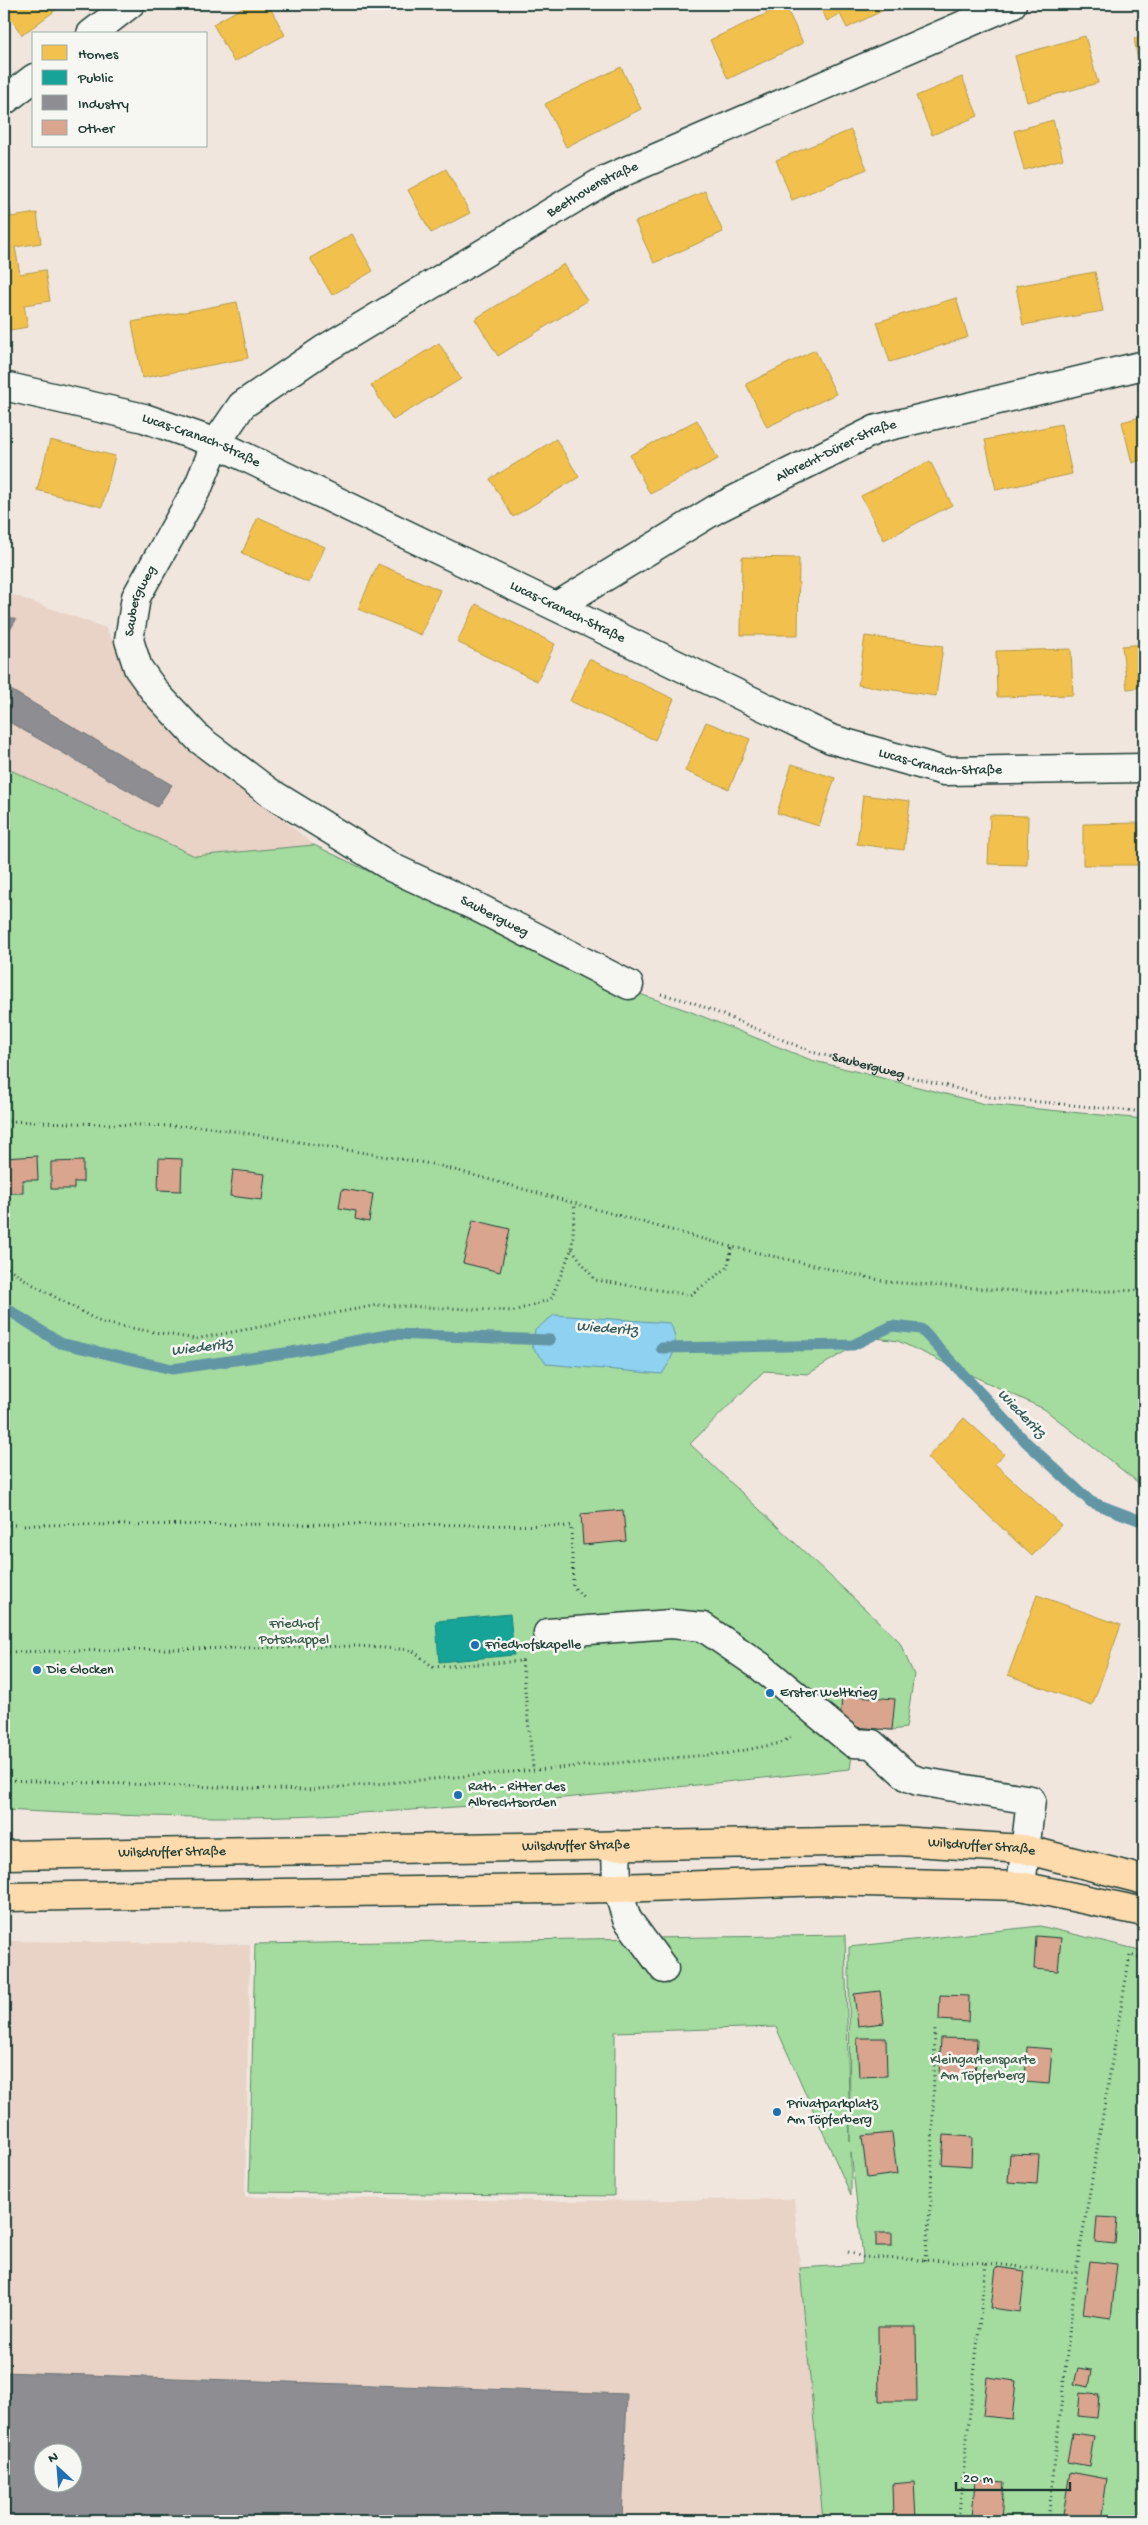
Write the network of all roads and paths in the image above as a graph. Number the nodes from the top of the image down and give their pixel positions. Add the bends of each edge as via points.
1 (130, 4) edge
2 (1012, 4) edge
3 (94, 32) edge
4 (32, 80) edge
5 (4, 101) edge
6 (1144, 365) edge
7 (4, 386) edge
8 (216, 443) junction
9 (557, 606) junction
10 (1144, 768) edge
11 (629, 985) joint
12 (1144, 1112) edge
13 (4, 1121) edge
14 (575, 1204) junction
15 (732, 1246) junction
16 (572, 1248) junction
17 (4, 1265) edge
18 (1144, 1290) edge
19 (4, 1525) edge
20 (601, 1630) junction
21 (548, 1633) joint
22 (4, 1652) edge
23 (522, 1660) junction
24 (822, 1718) junction
25 (534, 1768) junction
26 (4, 1780) edge
27 (616, 1845) junction
28 (1024, 1849) junction
29 (4, 1855) edge
30 (1144, 1880) edge
31 (1022, 1886) junction
32 (617, 1888) junction
33 (4, 1897) edge
34 (1144, 1912) edge
35 (1144, 1959) edge
36 (664, 1969) dead end
37 (935, 2028) dead end
38 (848, 2252) dead end
39 (925, 2261) junction
40 (986, 2263) junction
41 (1076, 2273) junction
42 (959, 2513) dead end
43 (1048, 2521) edge

1 - 3 street
2 - 8 street, Beethovenstraße via 605,180 323,350 242,405
4 - 5 street
6 - 9 street, Albrecht-Dürer-Straße via 877,429 716,509
7 - 8 street, Lucas-Cranach-Straße via 144,418
8 - 9 street, Lucas-Cranach-Straße
8 - 11 street, Saubergweg via 199,485 136,597 129,640 138,668 156,693 199,738 286,802 393,868
9 - 10 street, Lucas-Cranach-Straße via 831,739 944,771
11 - 12 path, Saubergweg via 692,1002 812,1052 990,1097
13 - 14 path via 208,1127 437,1165
14 - 15 path
14 - 16 path
15 - 16 path via 727,1268 690,1295 595,1280
15 - 18 path via 888,1282 1046,1293
16 - 17 path via 551,1299 514,1311 378,1304 195,1339 102,1323
19 - 20 path via 571,1526 573,1586 596,1614
20 - 21 street
20 - 24 street via 671,1624 703,1627 760,1666
21 - 23 path
22 - 23 path via 357,1646 412,1650 433,1668
23 - 25 path
24 - 25 path via 781,1743 730,1753
24 - 28 street via 853,1744 872,1744 908,1777 918,1781 1031,1800
25 - 26 path via 306,1790
27 - 28 main road, Wilsdruffer Straße via 899,1841
27 - 29 main road, Wilsdruffer Straße
27 - 32 street
28 - 30 main road, Wilsdruffer Straße
28 - 31 street
31 - 32 main road via 825,1880
31 - 34 main road
32 - 33 main road
32 - 36 street via 626,1918
35 - 41 path via 1130,1955
37 - 39 path via 931,2199
38 - 39 path via 863,2257
39 - 40 path
40 - 41 path
40 - 42 path
41 - 43 path

